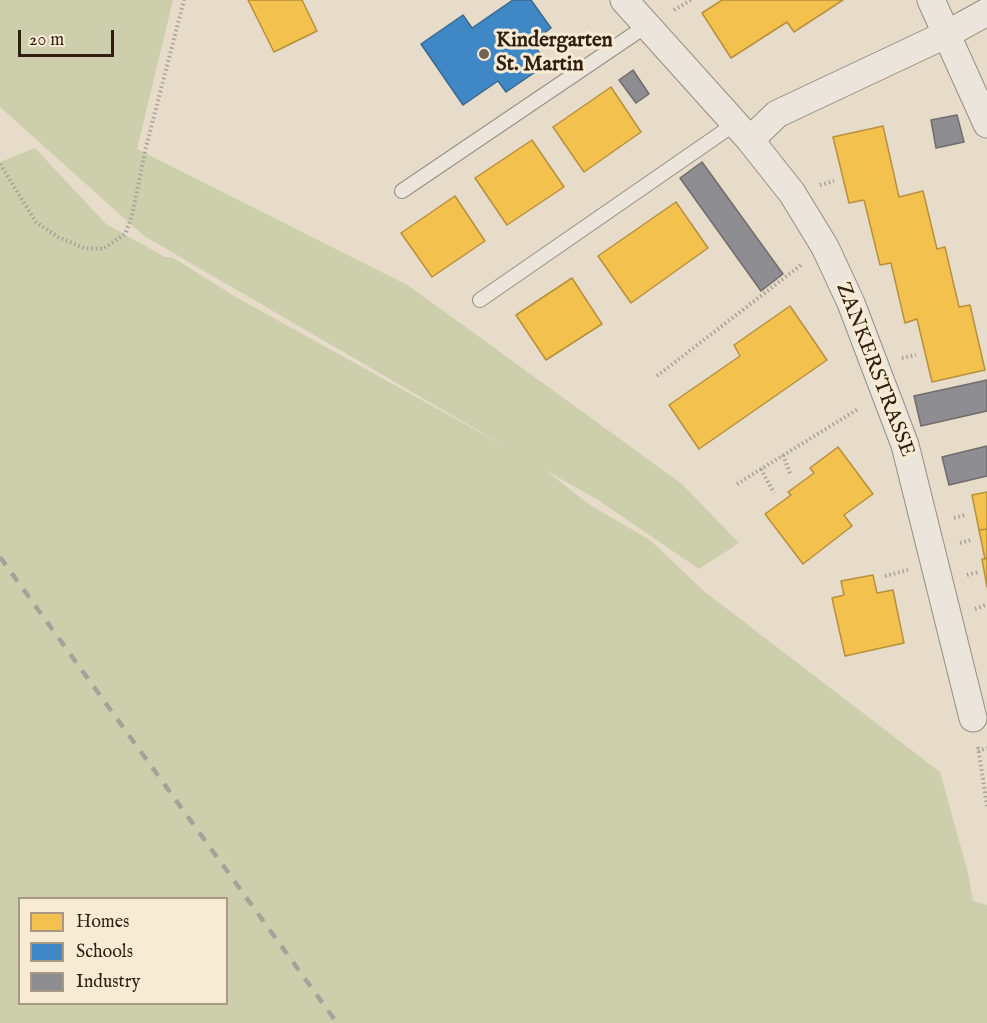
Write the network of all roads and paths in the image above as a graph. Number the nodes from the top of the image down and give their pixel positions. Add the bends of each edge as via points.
1 (184, 0) edge
2 (624, 0) edge
3 (931, 0) edge
4 (987, 12) edge
5 (646, 26) junction
6 (947, 34) junction
7 (987, 124) edge
8 (743, 132) junction
9 (0, 164) edge
10 (402, 191) dead end
11 (825, 247) junction
12 (480, 300) dead end
13 (657, 376) dead end
14 (885, 392) junction
15 (783, 455) junction
16 (761, 469) junction
17 (791, 476) dead end
18 (737, 484) dead end
19 (774, 493) dead end
20 (973, 718) joint
21 (987, 748) edge
22 (978, 751) junction
23 (987, 806) edge

1 - 9 path via 125,234 103,249 84,248 58,237 36,222
2 - 5 street, ZANKERSTRASSE
3 - 6 street
4 - 6 street
5 - 8 street, ZANKERSTRASSE
5 - 10 lane
6 - 7 street
6 - 8 street
8 - 11 street, ZANKERSTRASSE via 792,193
8 - 12 lane
11 - 13 path
11 - 14 street, ZANKERSTRASSE
14 - 15 path
14 - 20 street, ZANKERSTRASSE via 904,445
15 - 16 path
15 - 17 path
16 - 18 path
16 - 19 path
20 - 22 path
21 - 22 path
22 - 23 path

